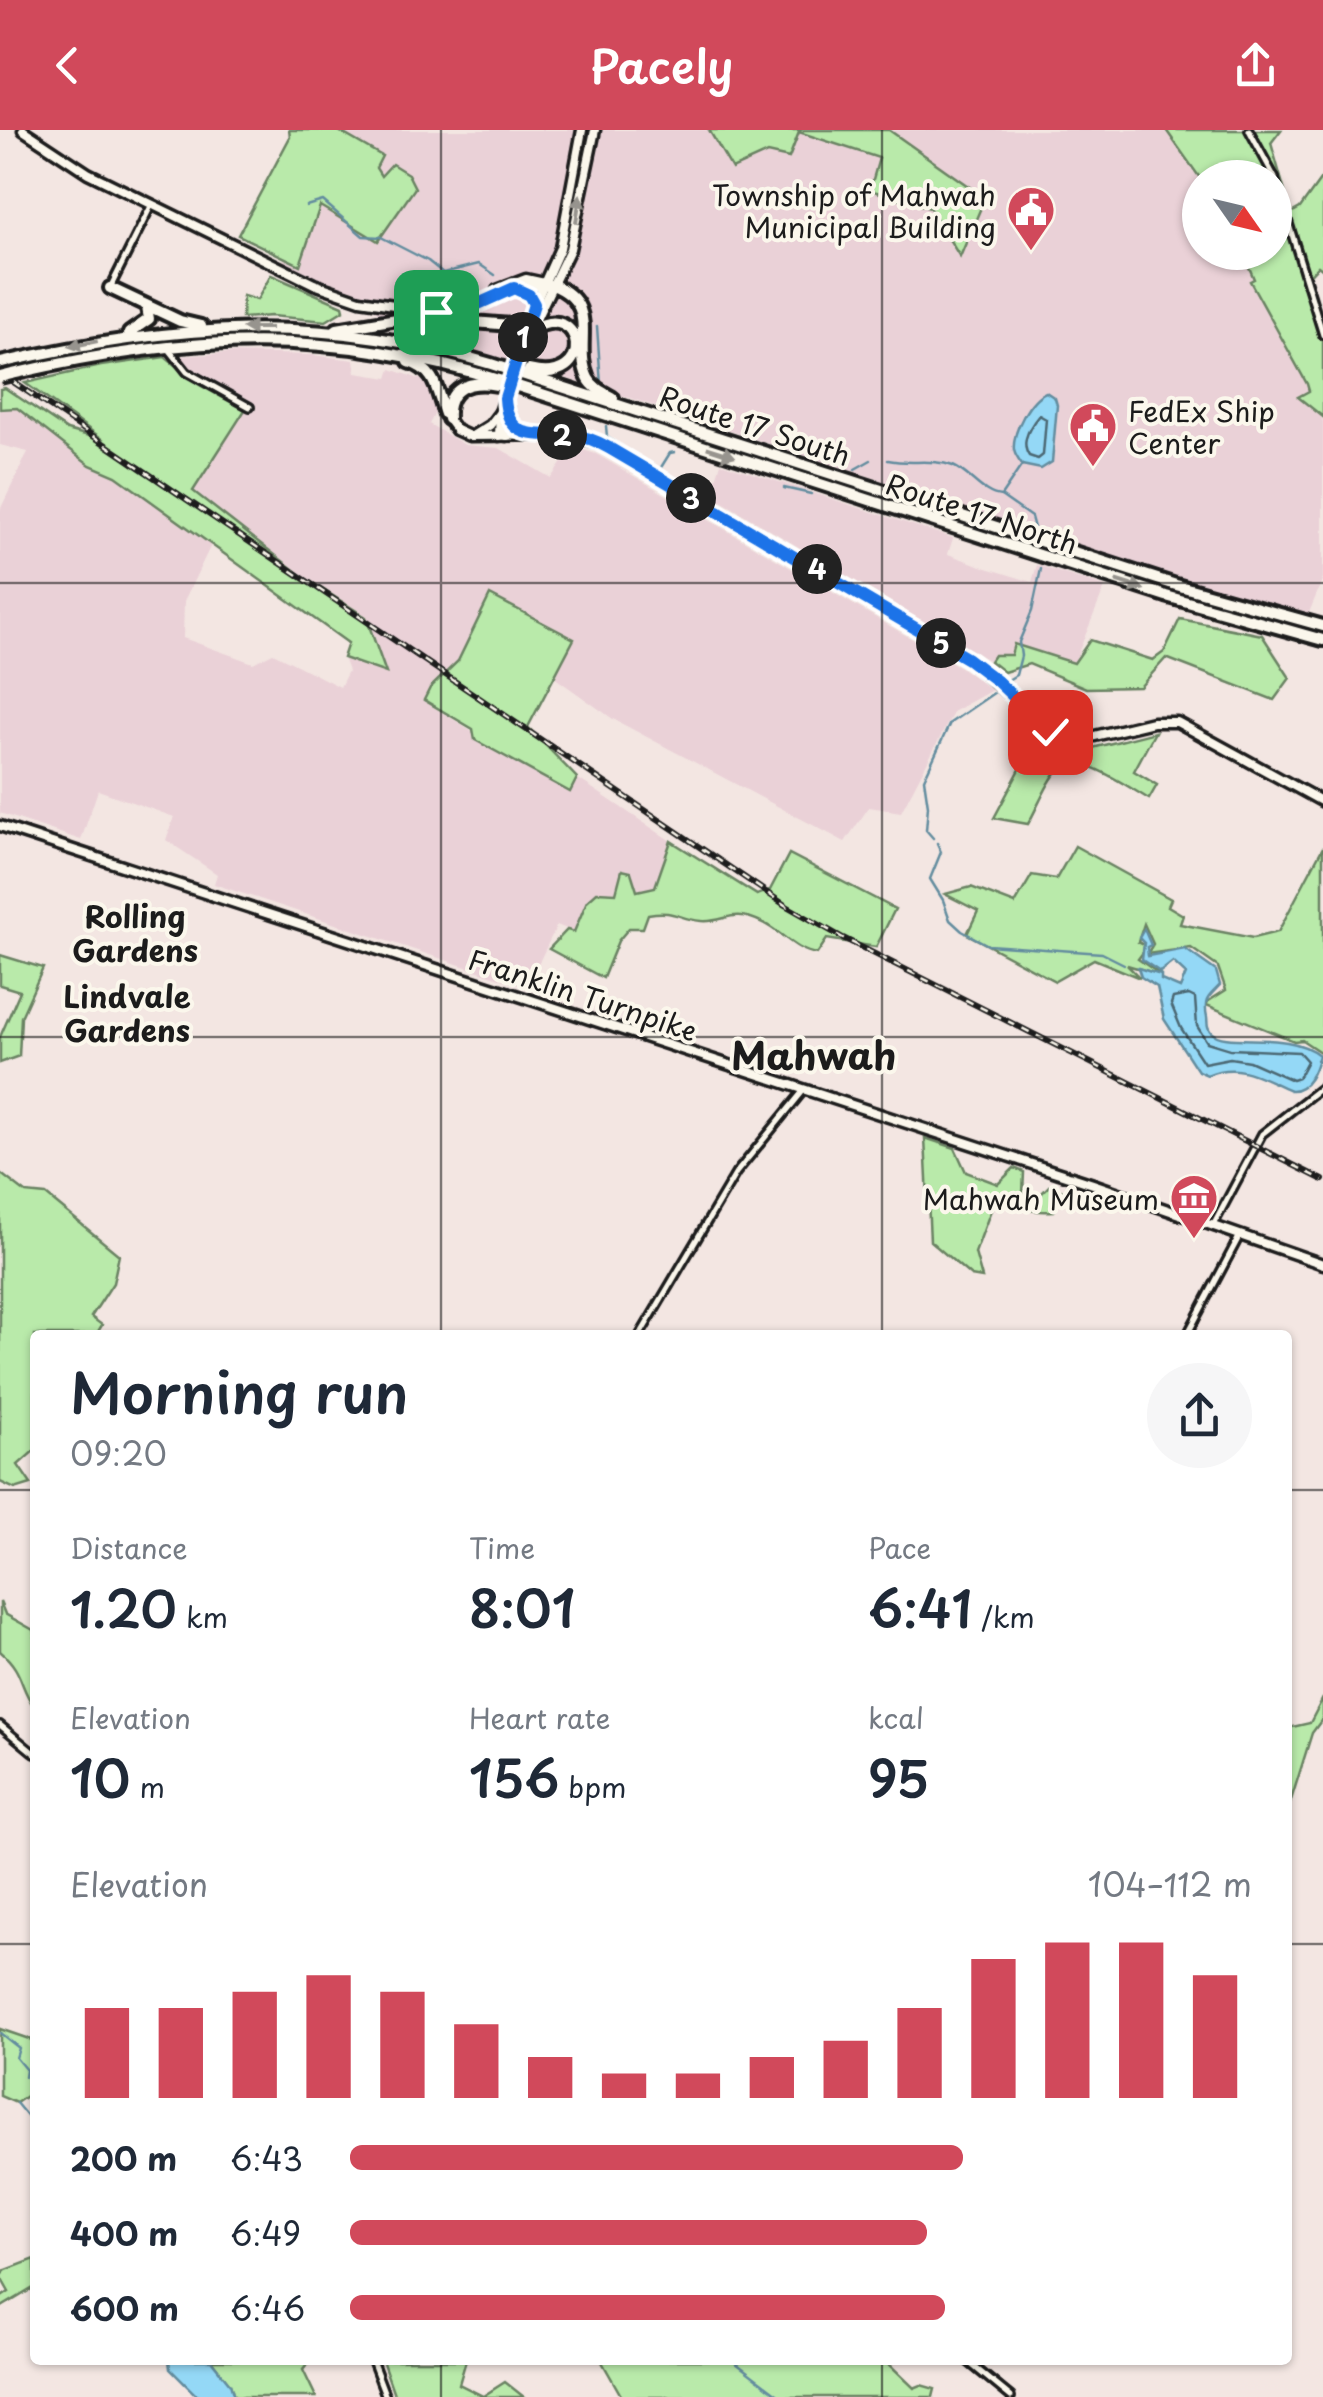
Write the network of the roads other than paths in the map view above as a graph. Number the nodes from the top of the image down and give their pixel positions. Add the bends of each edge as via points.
1 (24, 130) edge
2 (582, 130) edge
3 (595, 130) edge
4 (1249, 130) edge
5 (1265, 160) edge
6 (152, 204) junction
7 (1292, 234) edge
8 (547, 285) junction
9 (110, 288) joint
10 (514, 288) junction
11 (482, 302) junction
12 (534, 304) junction
13 (147, 306) junction
14 (216, 328) junction
15 (529, 328) junction
16 (321, 331) junction
17 (1323, 335) edge
18 (116, 339) junction
19 (167, 345) junction
20 (392, 354) junction
21 (0, 363) edge
22 (491, 364) junction
23 (6, 376) edge
24 (560, 400) junction
25 (250, 407) dead end
26 (631, 408) junction
27 (503, 412) junction
28 (448, 419) junction
29 (529, 435) junction
30 (472, 436) junction
31 (503, 436) junction
32 (1323, 626) edge
33 (1323, 640) edge
34 (1323, 802) edge
35 (0, 826) edge
36 (1322, 1088) edge
37 (804, 1090) junction
38 (1214, 1224) junction
39 (1241, 1234) junction
40 (1323, 1264) edge
41 (643, 1330) edge
42 (1190, 1330) edge
43 (0, 1725) edge
44 (30, 1750) edge
45 (374, 2365) edge
46 (972, 2365) edge
47 (386, 2397) edge
48 (1011, 2397) edge

1 - 6 main road via 71,164
2 - 8 main road
8 -> 3 main road via 573,242
4 - 5 street
6 - 9 street
6 - 11 main road via 348,297 436,312
7 - 17 street
8 - 10 main road
8 - 11 main road via 534,278 514,281
8 - 12 main road
8 - 15 main road
8 - 26 highway via 568,293 581,309 590,382
9 - 13 highway
10 - 11 main road
10 - 12 main road
12 - 15 main road
13 - 14 highway
13 - 18 highway via 148,321
16 -> 14 highway
14 - 18 highway
15 - 16 highway via 410,317
15 - 22 highway via 552,322 568,328 577,344 569,364 546,373
15 - 27 main road, bridge
16 - 22 highway
18 -> 21 highway
19 - 20 highway via 289,342
19 - 23 highway
19 - 25 street via 187,372
20 - 24 highway
20 - 28 highway via 432,377
22 - 26 highway
24 - 28 highway via 468,384 450,397
24 -> 33 highway, Route 17 North via 1166,596
26 - 32 highway, Route 17 South via 1176,585
27 - 29 main road
27 - 30 main road
27 - 31 main road
28 - 30 main road
29 - 31 main road
29 - 34 main road via 574,435 604,445 968,659 1056,736 1082,739 1177,722
30 - 31 main road
35 - 37 main road, Franklin Turnpike
36 - 38 street via 1262,1134
37 - 38 main road, Franklin Turnpike
37 - 41 street via 736,1174
38 - 39 main road, Franklin Turnpike
39 - 40 main road, Franklin Turnpike
39 - 42 street
43 - 44 street
45 - 47 street
46 - 48 street

